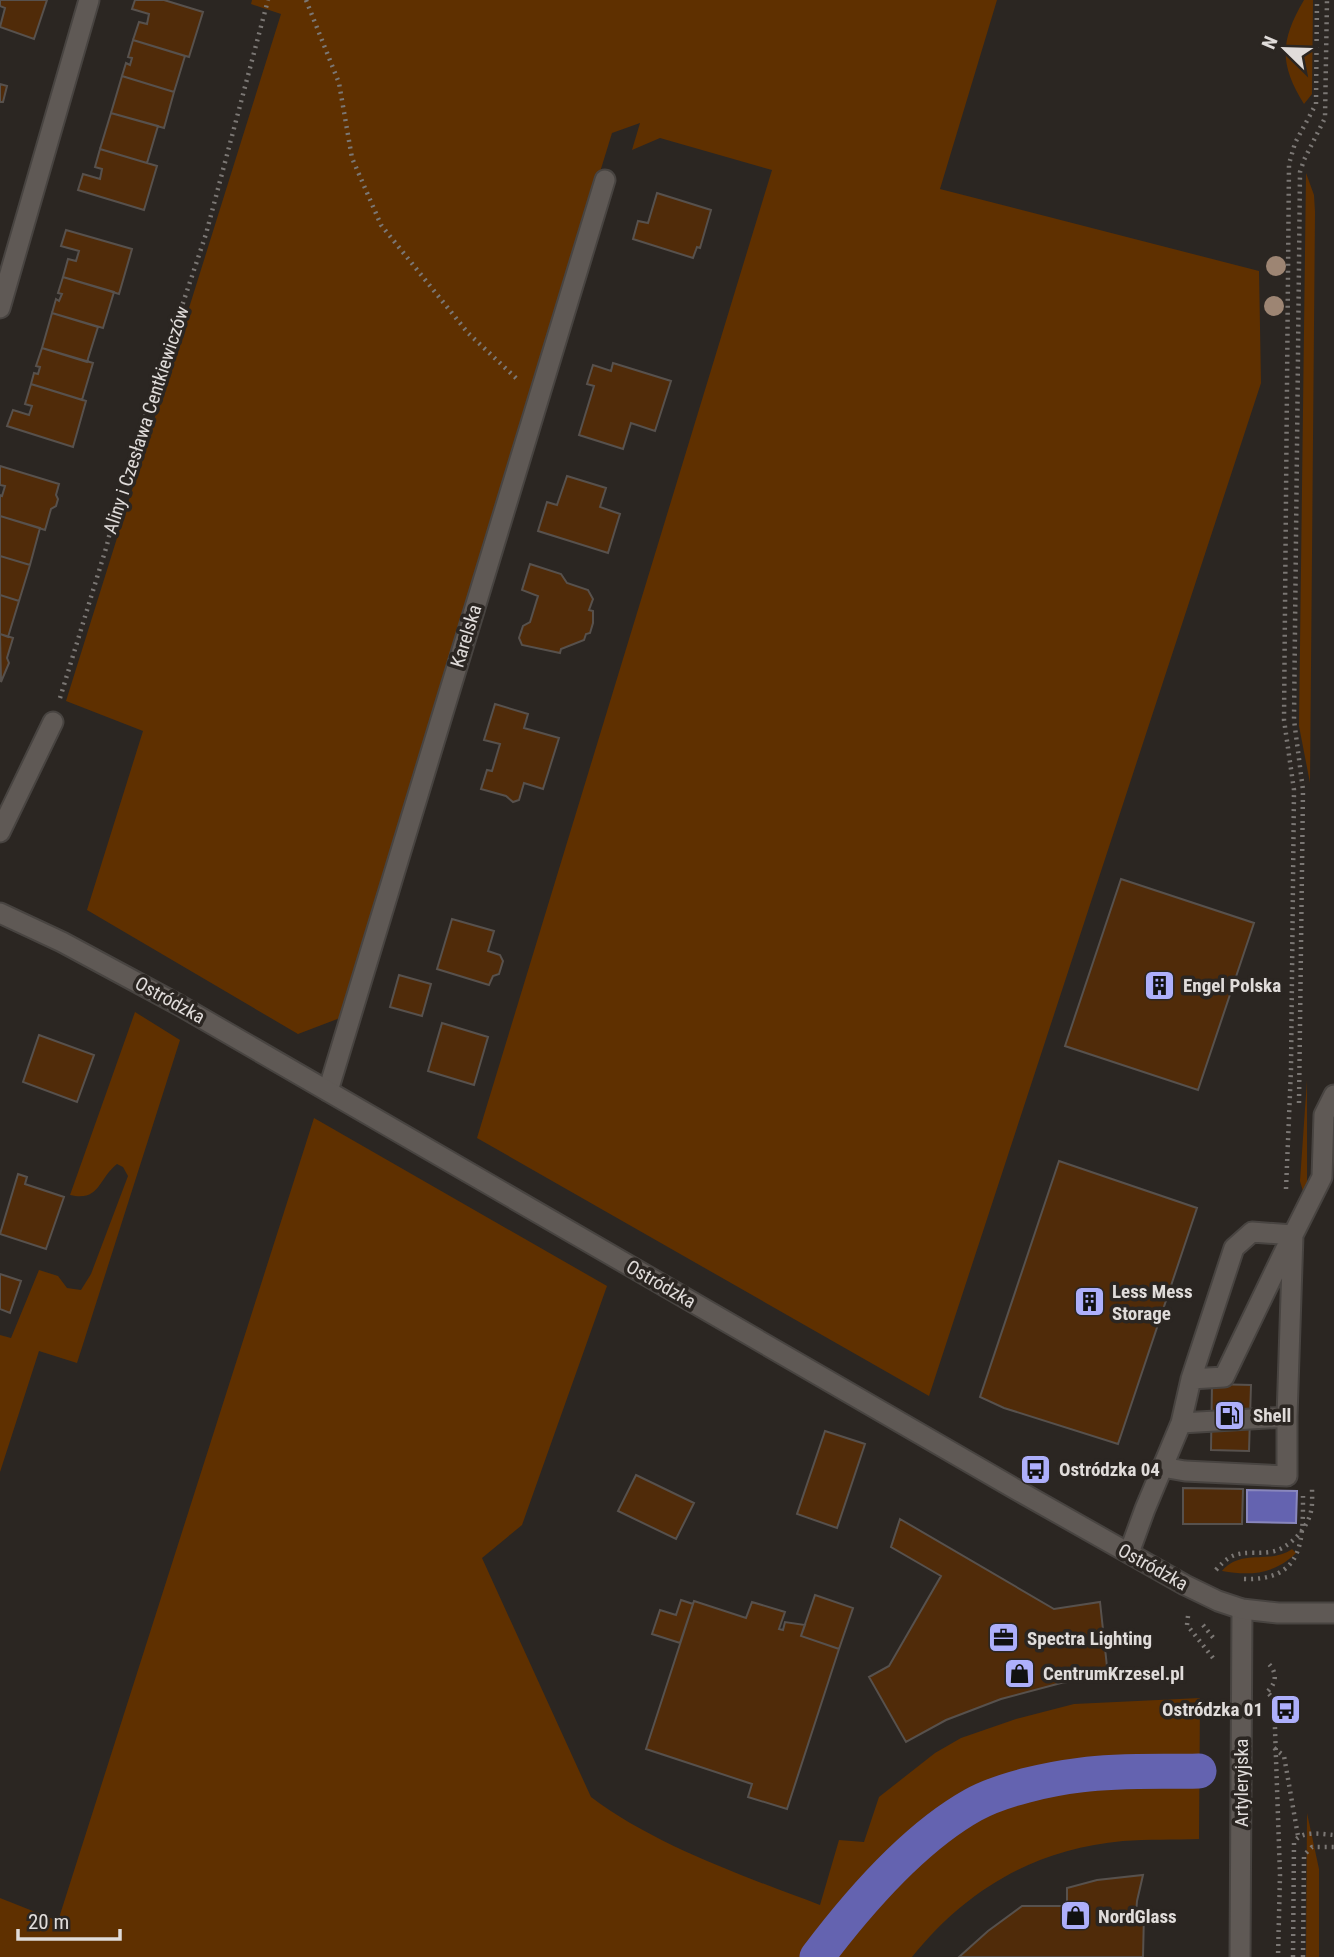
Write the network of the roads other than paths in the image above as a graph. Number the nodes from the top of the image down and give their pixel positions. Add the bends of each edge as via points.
1 (89, 0) edge
2 (605, 180) dead end
3 (0, 308) edge
4 (52, 722) road end
5 (0, 832) edge
6 (0, 913) edge
7 (328, 1091) junction
8 (1334, 1095) edge
9 (1295, 1232) junction
10 (1191, 1379) junction
11 (1287, 1417) junction
12 (1181, 1423) junction
13 (1162, 1467) junction
14 (1129, 1553) junction
15 (1242, 1609) junction
16 (1334, 1613) edge
17 (1240, 1957) edge

1 - 3 street
2 - 7 street, Karelska
4 - 5 street
6 - 7 street, Ostródzka via 120,972
7 - 14 street, Ostródzka
8 - 9 street via 1324,1115 1322,1177
9 - 10 street via 1224,1377
9 - 10 street via 1252,1232 1234,1248
9 - 11 street
10 - 12 street
11 - 12 street
11 - 13 street via 1287,1476
12 - 13 street
13 - 14 street
14 - 15 street, Ostródzka via 1201,1593
15 - 16 street, Ostródzka
15 - 17 street, Artyleryjska

